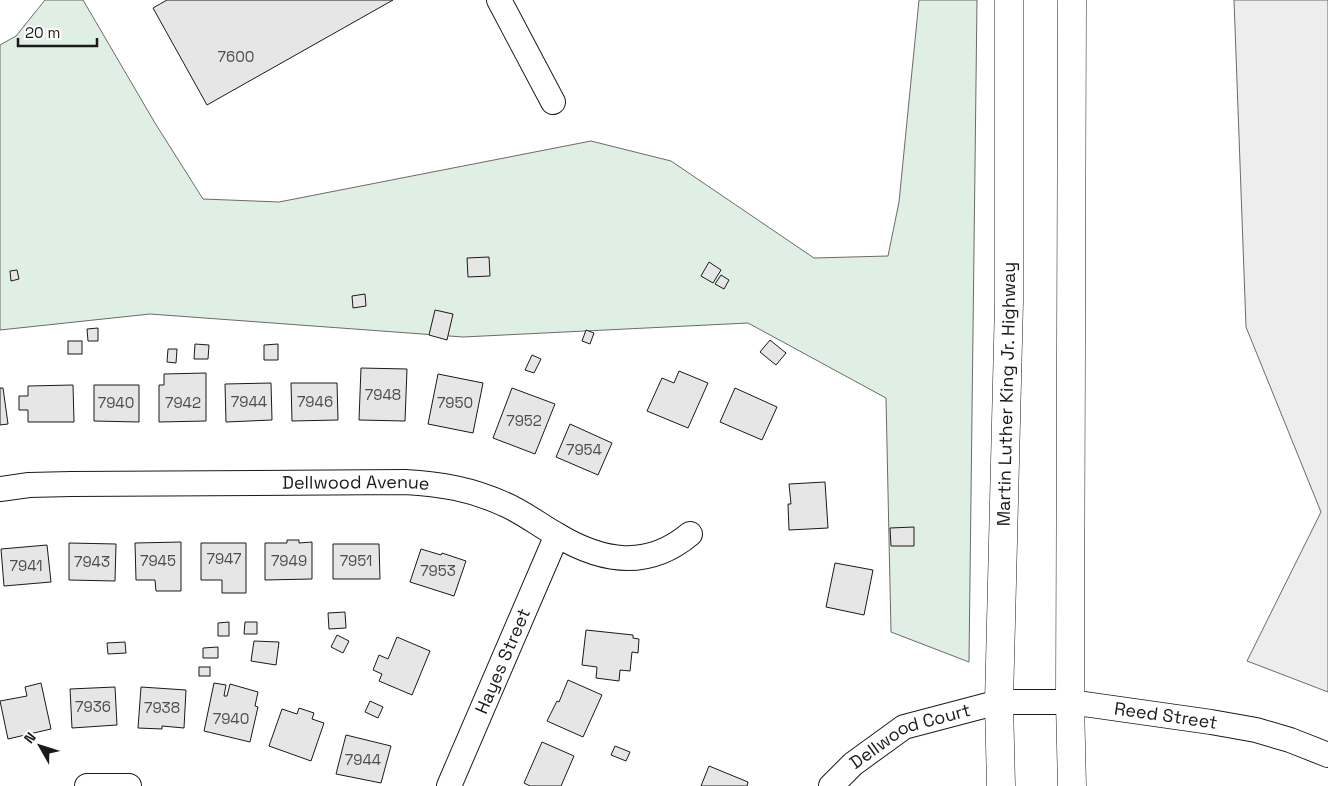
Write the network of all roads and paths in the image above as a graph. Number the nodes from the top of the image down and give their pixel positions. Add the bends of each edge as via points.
1 (499, 0) edge
2 (1009, 0) edge
3 (1072, 0) edge
4 (552, 102) dead end
5 (0, 489) edge
6 (690, 534) dead end
7 (557, 535) junction
8 (999, 702) junction
9 (1070, 702) junction
10 (1328, 755) edge
11 (87, 786) edge
12 (129, 786) edge
13 (449, 786) edge
14 (831, 786) edge
15 (1001, 786) edge
16 (1072, 786) edge

1 - 4 street
2 - 8 main road, Martin Luther King Jr. Highway via 1009,302
3 - 9 main road
5 - 7 street, Dellwood Avenue via 71,484 437,484 457,487 506,505
6 - 7 street, Dellwood Avenue via 659,553 638,558 602,556
7 - 13 street, Hayes Street
8 - 9 street, Reed Street
8 - 14 street, Dellwood Court via 904,727 853,764
8 - 15 main road, Martin Luther King Jr. Highway
9 - 10 street, Reed Street via 1256,730
9 - 16 main road
11 - 12 street

